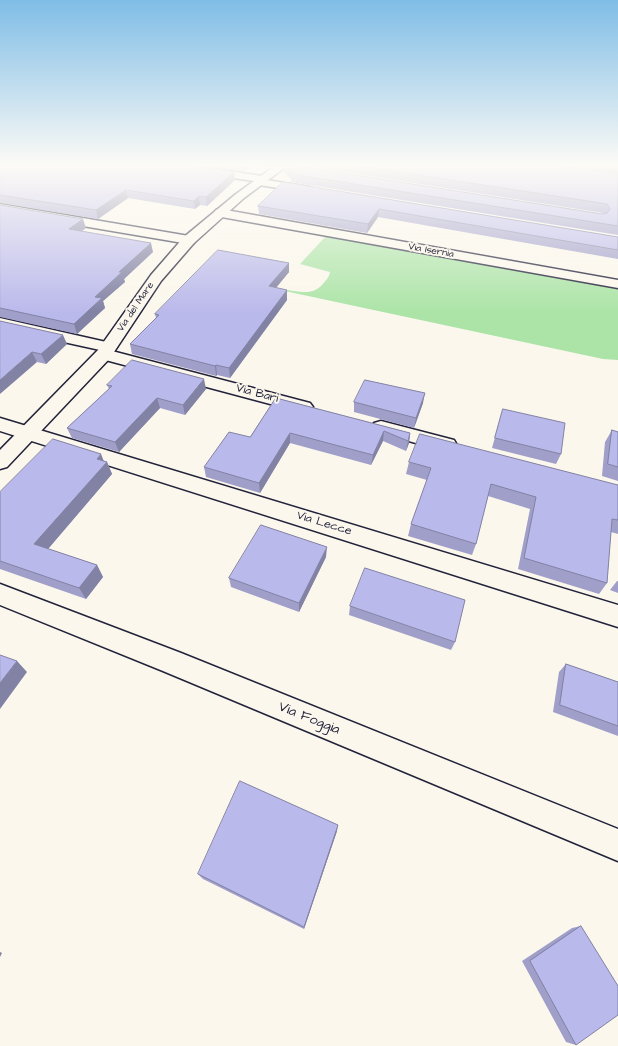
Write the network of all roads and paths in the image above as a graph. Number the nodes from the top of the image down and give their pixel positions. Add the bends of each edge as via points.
1 (34, 214) edge
2 (218, 214) edge
3 (230, 214) edge
4 (189, 240) junction
5 (161, 250) dead end
6 (177, 253) junction
7 (618, 284) edge
8 (0, 322) edge
9 (107, 350) junction
10 (319, 411) edge
11 (365, 423) edge
12 (0, 424) edge
13 (30, 432) junction
14 (465, 450) edge
15 (0, 462) edge
16 (0, 594) edge
17 (618, 616) edge
18 (618, 845) edge

1 - 4 street
2 - 4 street, Via del Mare
3 - 7 street, Via Isernia
4 - 6 street, Via del Mare
5 - 6 street
6 - 9 street, Via del Mare via 145,292
8 - 9 street, Via Bari
9 - 10 street, Via Bari
9 - 13 street, Via del Mare
11 - 14 street
12 - 13 street, Via Lecce
13 - 15 street, Via del Mare
13 - 17 street, Via Lecce
16 - 18 street, Via Foggia

